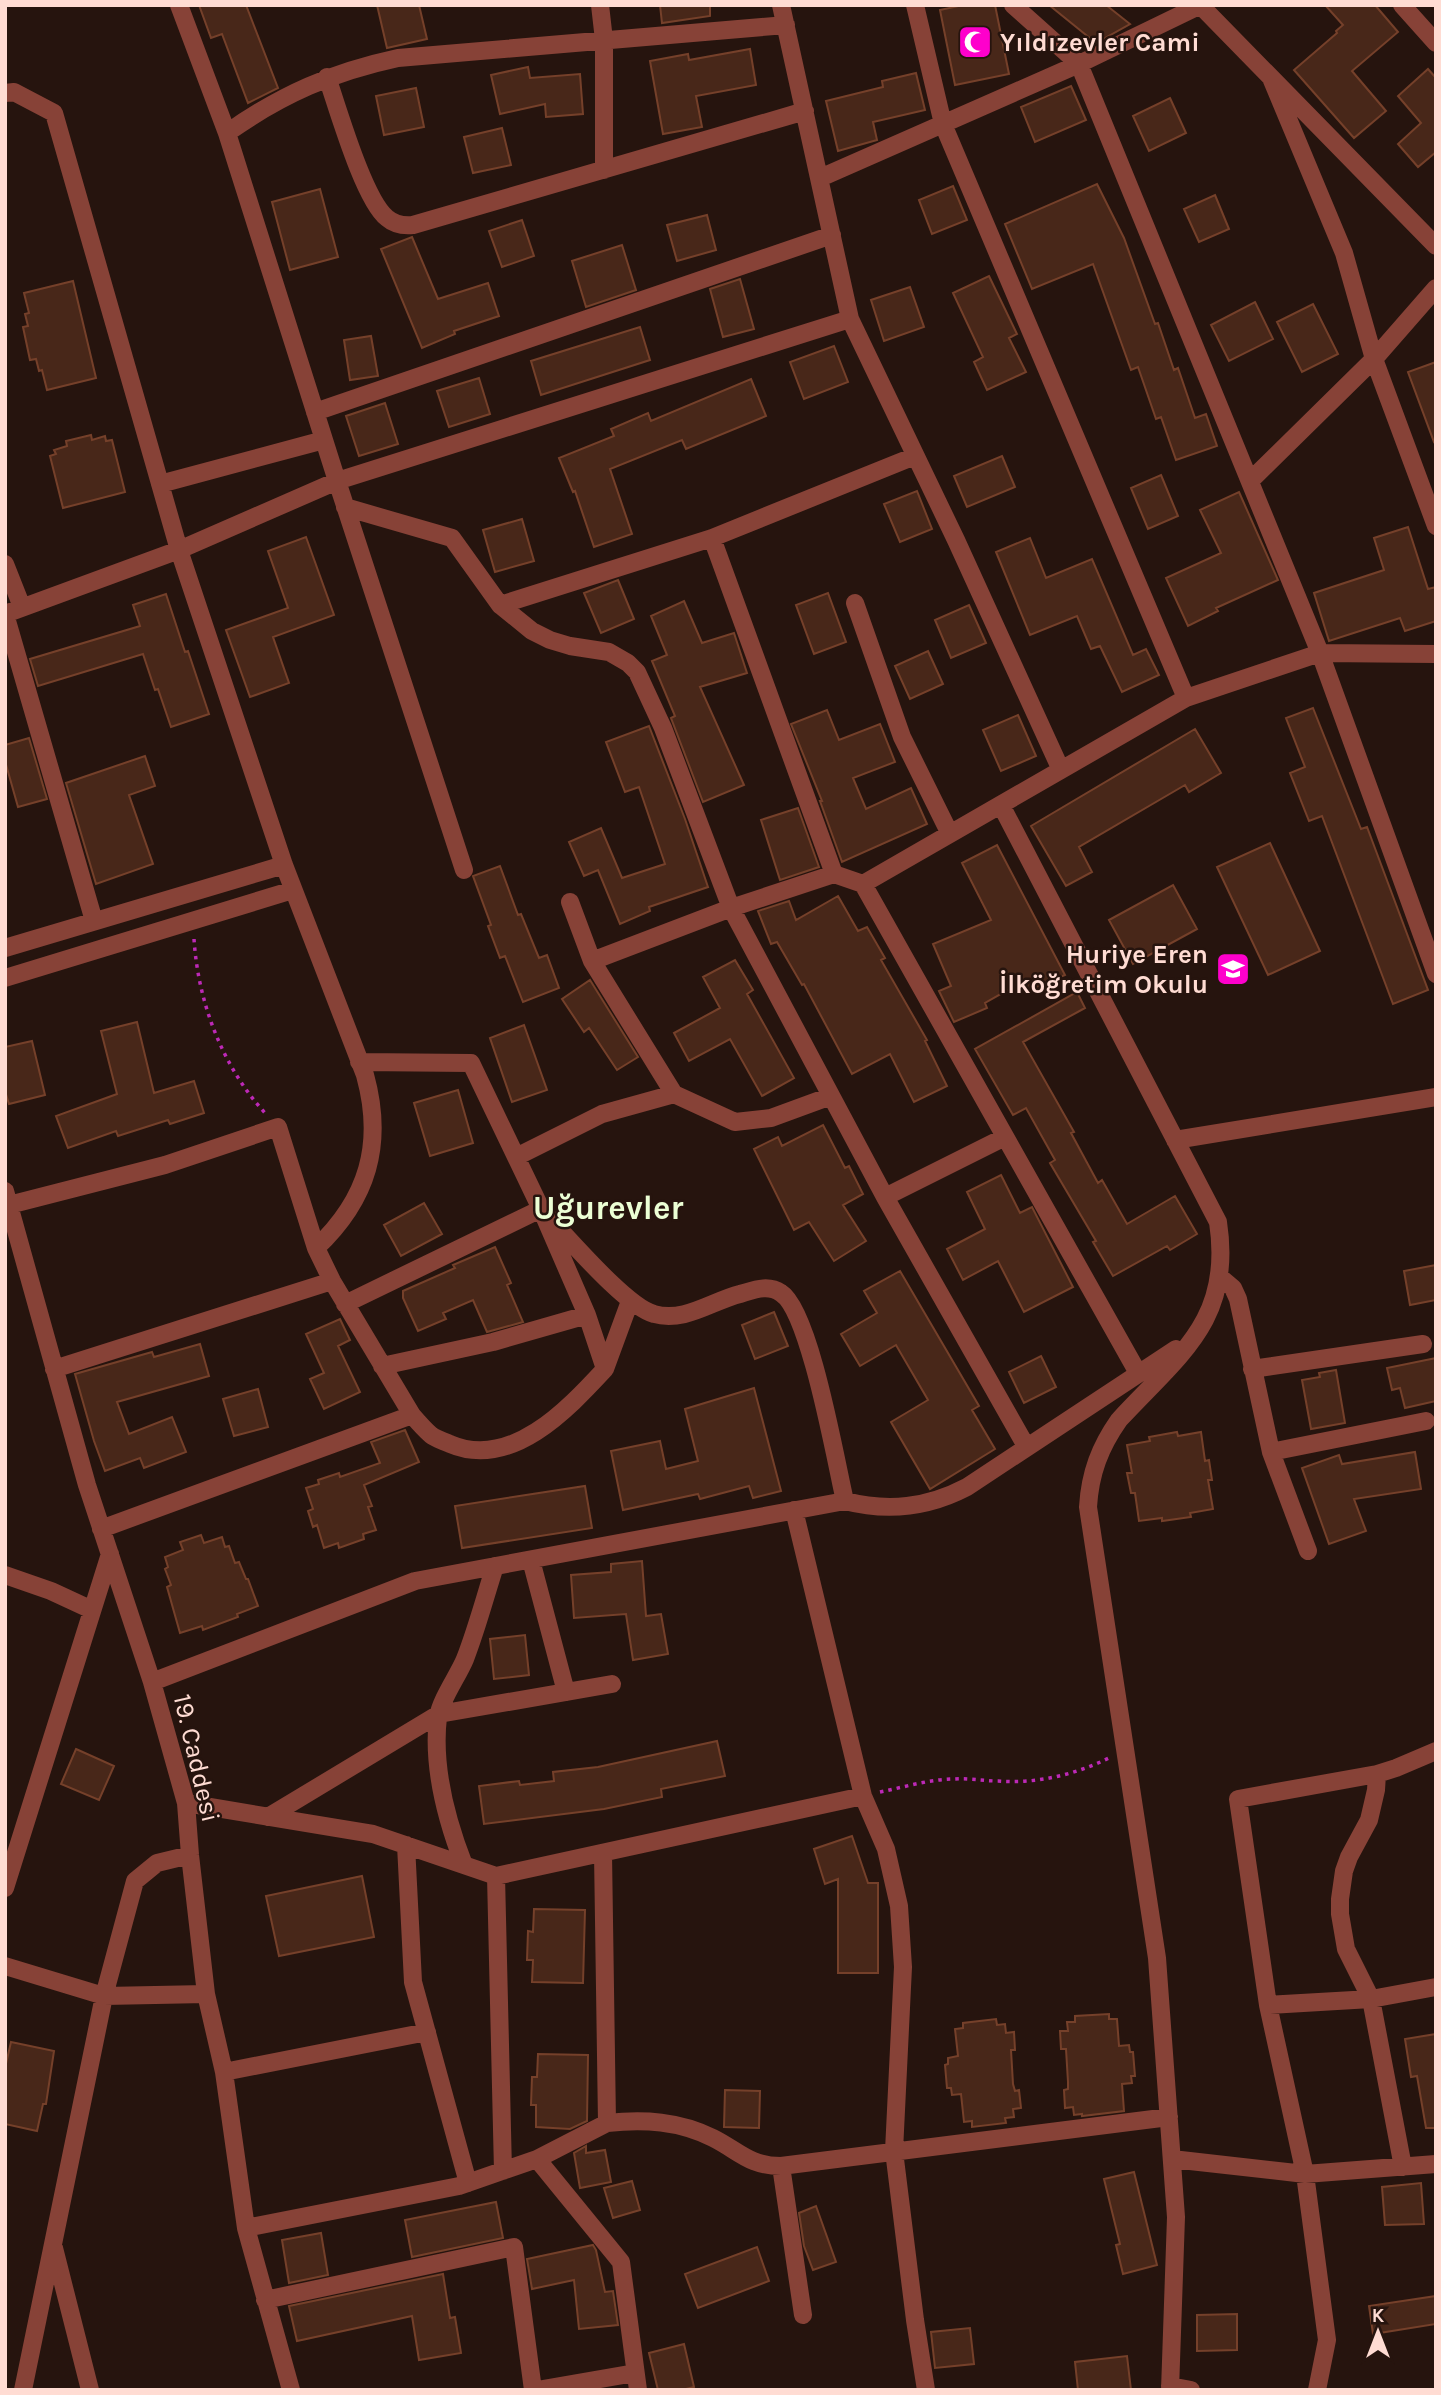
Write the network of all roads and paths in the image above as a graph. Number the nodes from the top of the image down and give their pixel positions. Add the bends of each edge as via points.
1 (179, 5) edge
2 (600, 5) edge
3 (781, 5) edge
4 (915, 5) edge
5 (1013, 5) edge
6 (1201, 5) edge
7 (1402, 5) edge
8 (786, 25) junction
9 (604, 40) junction
10 (1436, 43) edge
11 (1079, 64) junction
12 (327, 77) junction
13 (1271, 78) junction
14 (5, 93) edge
15 (805, 111) junction
16 (943, 124) junction
17 (227, 133) junction
18 (604, 170) junction
19 (820, 178) junction
20 (832, 235) junction
21 (1436, 246) edge
22 (1436, 288) edge
23 (850, 319) junction
24 (1374, 359) junction
25 (315, 412) junction
26 (324, 440) junction
27 (915, 456) junction
28 (337, 481) junction
29 (1250, 481) junction
30 (160, 484) junction
31 (345, 507) junction
32 (1436, 526) edge
33 (712, 538) junction
34 (179, 550) junction
35 (5, 564) edge
36 (855, 603) dead end
37 (500, 605) junction
38 (11, 612) edge
39 (1320, 653) junction
40 (1436, 654) edge
41 (1186, 698) junction
42 (1061, 770) junction
43 (1001, 805) junction
44 (950, 834) junction
45 (284, 865) junction
46 (464, 870) dead end
47 (834, 874) junction
48 (863, 884) junction
49 (293, 890) junction
50 (570, 902) dead end
51 (731, 908) junction
52 (94, 921) junction
53 (194, 921) junction
54 (5, 948) edge
55 (592, 961) junction
56 (1436, 974) edge
57 (5, 978) edge
58 (359, 1062) junction
59 (674, 1094) junction
60 (831, 1096) junction
61 (1436, 1097) edge
62 (278, 1127) junction
63 (1005, 1137) junction
64 (1175, 1140) junction
65 (516, 1157) junction
66 (885, 1197) junction
67 (7, 1198) edge
68 (541, 1209) junction
69 (316, 1248) junction
70 (1220, 1277) junction
71 (331, 1281) junction
72 (630, 1301) junction
73 (345, 1304) junction
74 (587, 1315) junction
75 (1197, 1336) junction
76 (1423, 1344) dead end
77 (383, 1366) junction
78 (54, 1369) junction
79 (605, 1369) junction
80 (1252, 1369) junction
81 (1138, 1373) junction
82 (412, 1415) junction
83 (1426, 1421) dead end
84 (1027, 1446) junction
85 (1271, 1452) junction
86 (845, 1501) junction
87 (794, 1510) junction
88 (101, 1529) junction
89 (1307, 1551) dead end
90 (110, 1554) junction
91 (531, 1560) junction
92 (495, 1566) junction
93 (5, 1575) edge
94 (92, 1610) junction
95 (152, 1682) junction
96 (612, 1684) dead end
97 (566, 1692) junction
98 (439, 1714) junction
99 (1126, 1749) junction
100 (1436, 1751) edge
101 (1377, 1774) junction
102 (863, 1796) junction
103 (186, 1803) junction
104 (268, 1817) junction
105 (406, 1845) junction
106 (603, 1853) junction
107 (190, 1856) junction
108 (464, 1865) junction
109 (496, 1876) junction
110 (5, 1888) edge
111 (5, 1966) edge
112 (1436, 1987) edge
113 (206, 1994) junction
114 (104, 1996) junction
115 (1371, 1999) junction
116 (1268, 2005) junction
117 (427, 2032) junction
118 (224, 2072) junction
119 (1169, 2116) junction
120 (607, 2123) junction
121 (894, 2151) junction
122 (537, 2159) junction
123 (1172, 2159) junction
124 (1436, 2164) edge
125 (781, 2166) junction
126 (1403, 2167) junction
127 (503, 2171) junction
128 (1305, 2174) junction
129 (468, 2183) junction
130 (246, 2228) junction
131 (54, 2245) junction
132 (265, 2300) junction
133 (803, 2315) dead end
134 (636, 2381) edge
135 (1170, 2388) edge
136 (23, 2390) edge
137 (90, 2390) edge
138 (291, 2390) edge
139 (535, 2390) edge
140 (926, 2390) edge
141 (1191, 2390) edge
142 (1317, 2390) edge

1 - 17 street
2 - 9 street
3 - 8 street
4 - 16 street
5 - 11 street
6 - 11 street
6 - 13 street
7 - 10 street
8 - 9 street
8 - 15 street
9 - 12 street via 398,58
9 - 18 street
11 - 16 street
11 - 29 street
12 - 17 street via 279,99
12 - 18 street via 366,187 394,223 413,225
13 - 21 street
13 - 24 street via 1344,253
14 - 30 street via 14,92 54,113
15 - 18 street
15 - 19 street
16 - 19 street
16 - 41 street
17 - 25 street
19 - 20 street
20 - 23 street
20 - 25 street
22 - 24 street
23 - 27 street
23 - 28 street
24 - 29 street
24 - 32 street
25 - 26 street
26 - 28 street
26 - 30 street
27 - 33 street
27 - 42 street
28 - 31 street
28 - 34 street
29 - 39 street
30 - 34 street
31 - 37 street via 452,538
31 - 46 street
33 - 37 street
33 - 47 street
34 - 38 street
34 - 45 street
35 - 38 street
36 - 44 street via 902,737
37 - 51 street via 541,635 570,646 609,652 637,672
38 - 52 street
39 - 40 street
39 - 41 street
39 - 56 street
41 - 42 street
42 - 43 street
43 - 44 street
43 - 64 street
44 - 48 street
45 - 49 street
45 - 52 street
47 - 48 street
47 - 51 street
48 - 63 street
49 - 53 street
49 - 58 street
50 - 55 street
51 - 55 street
51 - 60 street
52 - 54 street
53 - 57 street
53 - 62 path via 202,992 219,1041 245,1087
55 - 59 street
58 - 65 street via 471,1063
58 - 69 street via 373,1115 371,1155 357,1196
59 - 60 street via 735,1122 771,1118
59 - 65 street via 602,1114
60 - 66 street
61 - 64 street
62 - 67 street via 165,1165
62 - 69 street
63 - 66 street
63 - 81 street
64 - 70 street via 1218,1222
65 - 68 street
66 - 84 street
67 - 78 street, 19. Caddesi
68 - 72 street
68 - 73 street
68 - 74 street
69 - 71 street
70 - 75 street
70 - 80 street via 1238,1298
71 - 73 street
71 - 78 street
72 - 79 street
72 - 86 street via 652,1314 677,1316 762,1288 784,1295 812,1355
73 - 77 street
74 - 77 street
74 - 79 street
75 - 81 street
75 - 99 street via 1114,1427 1100,1452 1090,1488 1090,1525
76 - 80 street
77 - 82 street
78 - 88 street, 19. Caddesi
79 - 82 street via 540,1430 500,1449 462,1449 432,1437
80 - 85 street
81 - 84 street
82 - 88 street
83 - 85 street
84 - 86 street via 967,1487 934,1502 899,1508
85 - 89 street
86 - 87 street
87 - 91 street
87 - 102 street
88 - 90 street, 19. Caddesi
90 - 94 street
90 - 95 street, 19. Caddesi
91 - 92 street
91 - 97 street
92 - 95 street via 415,1581
92 - 98 street via 465,1660
93 - 94 street
94 - 110 street
95 - 103 street, 19. Caddesi
96 - 97 street
97 - 98 street
98 - 104 street
98 - 108 street via 441,1789
99 - 102 path via 1086,1768 1046,1779 952,1779
99 - 119 street via 1157,1958
100 - 101 street
101 - 115 street via 1373,1806 1349,1857 1340,1899 1346,1949
101 - 116 street via 1238,1799
102 - 106 street
102 - 121 street via 894,1876 903,1936
103 - 104 street
103 - 107 street, 19. Caddesi
104 - 105 street via 373,1834
105 - 108 street
105 - 117 street via 414,1982
106 - 109 street
106 - 120 street
107 - 113 street, 19. Caddesi
107 - 114 street via 157,1863 135,1881
108 - 109 street
109 - 127 street
111 - 114 street
112 - 115 street
113 - 114 street
113 - 118 street, 19. Caddesi
114 - 131 street
115 - 116 street
115 - 126 street
116 - 128 street
117 - 118 street
117 - 129 street
118 - 130 street, 19. Caddesi
119 - 121 street
119 - 123 street
120 - 122 street
120 - 125 street via 673,2124 713,2138 758,2164
121 - 125 street
121 - 140 street
122 - 127 street
122 - 134 street via 621,2263
123 - 128 street
123 - 135 street via 1176,2217
124 - 126 street
125 - 133 street
126 - 128 street
127 - 129 street
128 - 142 street via 1328,2340
129 - 130 street
130 - 132 street, 19. Caddesi
131 - 136 street
131 - 137 street
132 - 138 street, 19. Caddesi
132 - 139 street via 514,2247
134 - 139 street
135 - 141 street

